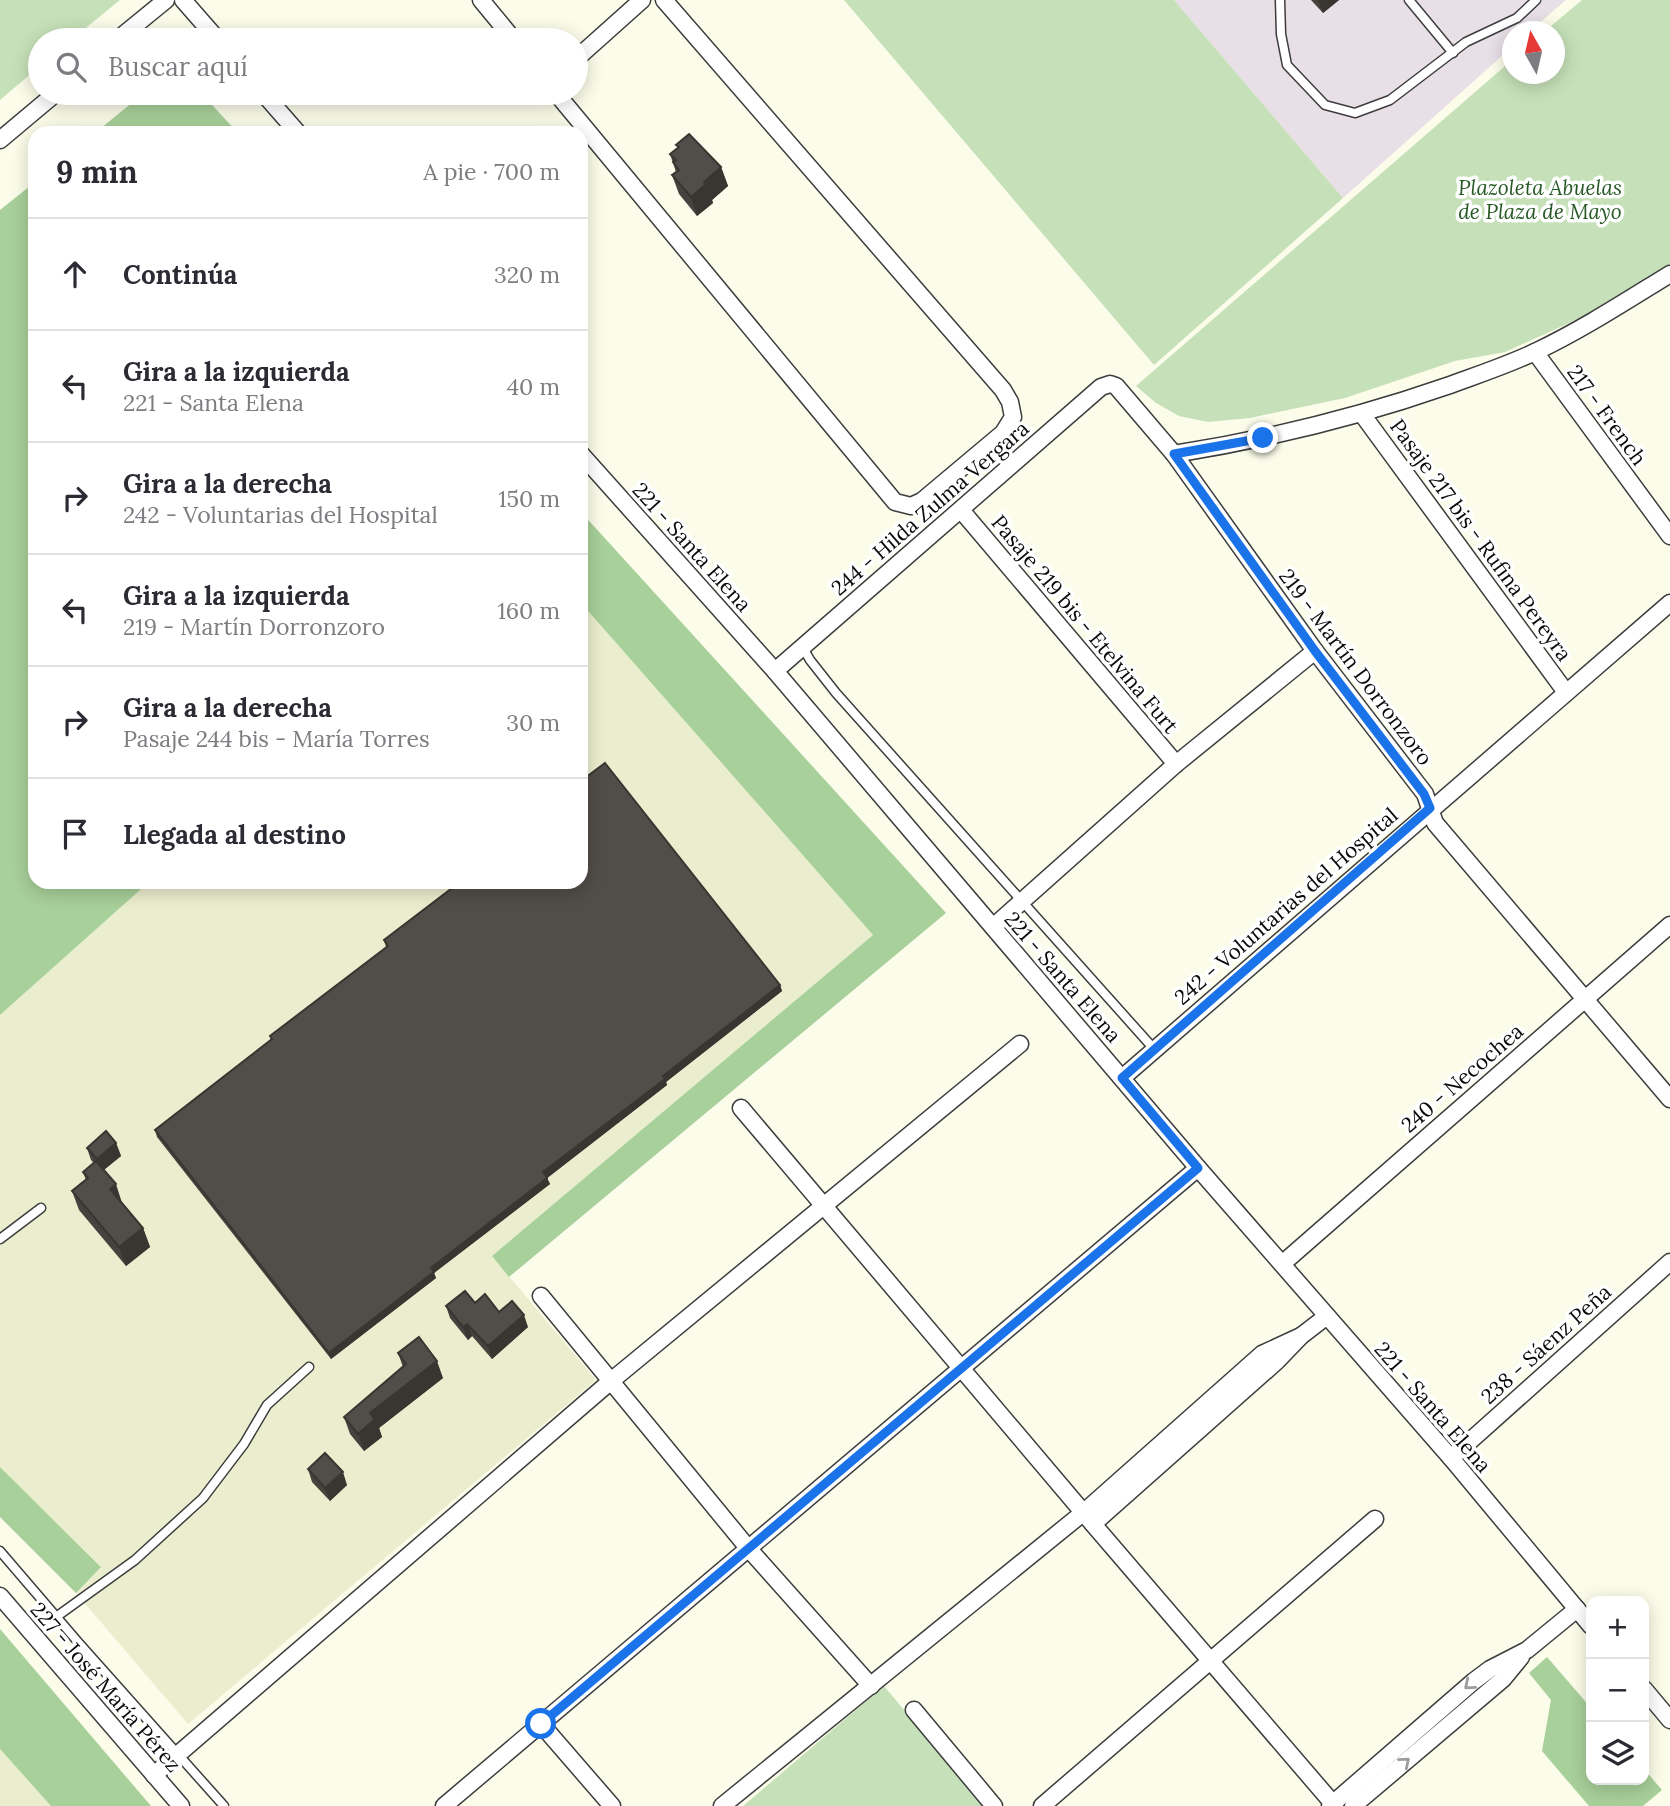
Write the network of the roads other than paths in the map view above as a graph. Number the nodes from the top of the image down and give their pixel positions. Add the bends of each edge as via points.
1 (166, 0) edge
2 (183, 0) edge
3 (481, 0) edge
4 (642, 0) edge
5 (664, 0) edge
6 (1280, 0) edge
7 (1409, 0) edge
8 (1536, 0) edge
9 (132, 28) edge
10 (208, 28) edge
11 (504, 28) edge
12 (588, 48) edge
13 (1453, 53) junction
14 (42, 105) edge
15 (274, 105) edge
16 (565, 105) edge
17 (292, 126) edge
18 (582, 126) edge
19 (588, 133) edge
20 (0, 140) edge
21 (1670, 274) edge
22 (1535, 352) junction
23 (1116, 386) joint
24 (1362, 414) junction
25 (1174, 454) junction
26 (588, 462) edge
27 (961, 510) junction
28 (1670, 536) edge
29 (1670, 603) edge
30 (802, 646) junction
31 (1315, 651) junction
32 (775, 671) junction
33 (1565, 691) junction
34 (1176, 764) junction
35 (1430, 808) junction
36 (1023, 901) junction
37 (1670, 925) edge
38 (993, 927) junction
39 (1584, 998) junction
40 (1020, 1044) dead end
41 (1154, 1049) junction
42 (1122, 1078) junction
43 (1670, 1099) edge
44 (741, 1108) dead end
45 (1198, 1168) junction
46 (824, 1206) junction
47 (41, 1208) dead end
48 (0, 1240) edge
49 (1670, 1262) edge
50 (1282, 1264) junction
51 (541, 1296) dead end
52 (1326, 1316) junction
53 (309, 1367) dead end
54 (960, 1368) junction
55 (611, 1381) junction
56 (1451, 1458) junction
57 (1088, 1518) junction
58 (1375, 1519) dead end
59 (748, 1548) junction
60 (0, 1551) edge
61 (0, 1596) edge
62 (1577, 1609) junction
63 (56, 1617) junction
64 (1586, 1620) edge
65 (1527, 1650) junction
66 (1212, 1660) junction
67 (871, 1686) junction
68 (1649, 1694) edge
69 (914, 1710) dead end
70 (1668, 1712) edge
71 (541, 1724) junction
72 (178, 1755) junction
73 (154, 1776) junction
74 (1333, 1805) edge
75 (181, 1806) edge
76 (224, 1806) edge
77 (444, 1806) edge
78 (612, 1806) edge
79 (722, 1806) edge
80 (994, 1806) edge
81 (1042, 1806) edge
82 (1353, 1806) edge

1 - 9 street
2 - 10 street
3 - 11 street
4 - 12 street
5 - 19 street via 1003,390 1013,417 1003,433 922,501 911,506 895,502
6 - 13 lane via 1287,65 1325,105 1355,113 1390,100
7 - 13 lane
8 - 13 lane via 1517,18
14 - 20 street
15 - 17 street
16 - 18 street
21 - 22 street
22 - 24 street
22 - 28 street, 217 - French
23 - 25 street, 219 - Martín Dorronzoro
23 - 27 street, 244 - Hilda Zulma Vergara via 1101,387
24 - 25 street
24 - 33 street, Pasaje 217 bis - Rufina Pereyra
25 - 31 street, 219 - Martín Dorronzoro
26 - 32 street, 221 - Santa Elena
27 - 30 street, 244 - Hilda Zulma Vergara
27 - 34 street, Pasaje 219 bis - Etelvina Furt
29 - 33 street, 242 - Voluntarias del Hospital
30 - 32 street, 244 - Hilda Zulma Vergara
30 - 36 lane, 221 - Santa Elena via 836,692
31 - 34 street
31 - 35 street, 219 - Martín Dorronzoro
32 - 38 street, 221 - Santa Elena
33 - 35 street, 242 - Voluntarias del Hospital
34 - 36 street
35 - 39 street, 219 - Martín Dorronzoro via 1435,823
35 - 41 street, 242 - Voluntarias del Hospital
36 - 38 street
36 - 41 lane, 221 - Santa Elena
37 - 39 street, 240 - Necochea
38 - 42 street, 221 - Santa Elena
39 - 43 street, 219 - Martín Dorronzoro
39 - 50 street, 240 - Necochea
40 - 46 street
41 - 42 street, 242 - Voluntarias del Hospital
42 - 45 street, 221 - Santa Elena
44 - 46 street
45 - 50 street, 221 - Santa Elena
45 - 54 street
46 - 54 street
46 - 55 street
47 - 48 lane
49 - 56 street, 238 - Sáenz Peña
50 - 52 street, 221 - Santa Elena
51 - 55 street
52 - 56 street, 221 - Santa Elena
52 - 57 street via 1301,1336 1262,1354
53 - 63 lane via 267,1405 203,1498 135,1560
54 - 57 street
54 - 59 street
55 - 59 street
55 - 72 street
56 - 62 street, 221 - Santa Elena
57 - 66 street
57 - 67 street
58 - 66 street
59 - 67 street
59 - 71 street
60 - 63 lane
61 - 73 street, 227 - José María Pérez
62 - 64 street, 221 - Santa Elena
62 - 65 street
63 - 72 lane
65 -> 74 street via 1474,1681
82 -> 65 street via 1503,1679
66 - 74 street
66 - 81 street
67 - 79 street
68 - 70 street
69 - 80 street
71 - 77 street
71 - 78 street
72 - 73 street
72 - 76 lane
73 - 75 street, 227 - José María Pérez

